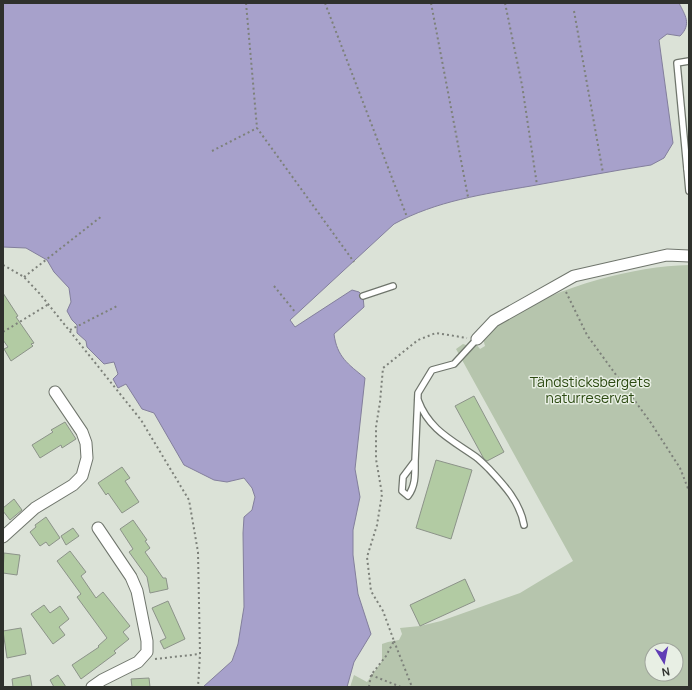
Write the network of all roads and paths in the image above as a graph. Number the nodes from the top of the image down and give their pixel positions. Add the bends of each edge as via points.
1 (246, 3) edge
2 (326, 3) edge
3 (431, 3) edge
4 (505, 3) edge
5 (574, 11) dead end
6 (689, 61) edge
7 (257, 128) junction
8 (212, 151) dead end
9 (688, 169) edge
10 (603, 173) dead end
11 (537, 185) dead end
12 (689, 191) edge
13 (468, 197) dead end
14 (102, 216) dead end
15 (407, 217) dead end
16 (689, 256) edge
17 (354, 262) dead end
18 (3, 265) edge
19 (24, 277) junction
20 (561, 282) junction
21 (274, 286) dead end
22 (393, 286) dead end
23 (363, 296) dead end
24 (49, 304) junction
25 (119, 305) dead end
26 (296, 313) dead end
27 (70, 330) junction
28 (3, 332) edge
29 (477, 339) junction
30 (55, 392) dead end
31 (417, 398) junction
32 (415, 461) junction
33 (689, 491) edge
34 (524, 525) dead end
35 (98, 528) dead end
36 (3, 537) edge
37 (394, 641) junction
38 (200, 654) junction
39 (144, 655) junction
40 (371, 675) junction
41 (92, 687) edge
42 (198, 687) edge
43 (369, 687) edge
44 (401, 687) edge
45 (412, 687) edge

1 - 7 path
2 - 15 path
3 - 13 path
4 - 11 path via 522,85
5 - 10 path
6 - 9 lane via 677,63
7 - 8 path
7 - 17 path
9 - 12 lane
14 - 19 path
16 - 20 street via 667,255 574,276
18 - 19 path
19 - 24 path
20 - 29 street via 494,320
20 - 33 path via 587,335 672,455
21 - 26 path
22 - 23 lane
24 - 27 path
24 - 28 path
25 - 27 path
27 - 38 path via 141,420 189,500 198,552
29 - 31 lane via 454,364 432,370
29 - 37 path via 436,334 418,340 383,368 376,427 376,459 382,494 377,525 367,557 371,591 383,611
30 - 36 street via 82,432 86,443 87,458 82,476 35,508
31 - 32 lane
31 - 34 lane via 438,431 477,457 507,488 522,514
32 - 32 lane via 403,477 402,491 408,496 413,490
35 - 39 street via 131,577 147,641
37 - 40 path
37 - 45 path
38 - 39 path via 152,660
38 - 42 path
39 - 41 street via 138,662
40 - 43 path
40 - 44 path

